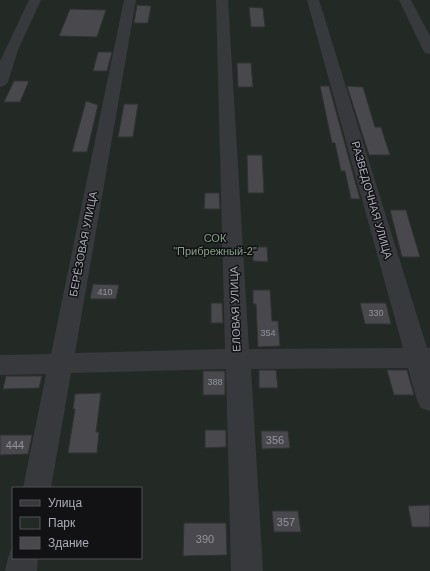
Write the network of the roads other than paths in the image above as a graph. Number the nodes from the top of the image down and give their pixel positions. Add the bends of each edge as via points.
1 (35, 0) edge
2 (130, 0) edge
3 (222, 0) edge
4 (313, 0) edge
5 (405, 0) edge
6 (430, 50) edge
7 (0, 82) edge
8 (424, 358) edge
9 (237, 360) junction
10 (61, 363) junction
11 (0, 364) edge
12 (430, 400) edge
13 (37, 487) edge
14 (23, 559) edge
15 (21, 571) edge
16 (247, 571) edge

1 - 7 street via 11,50
2 - 10 street, БЕРЁЗОВАЯ УЛИЦА
3 - 9 street, ЕЛОВАЯ УЛИЦА
4 - 8 street, РАЗВЕДОЧНАЯ УЛИЦА
5 - 6 street via 418,15
8 - 9 street
8 - 12 street, РАЗВЕДОЧНАЯ УЛИЦА
9 - 10 street
9 - 16 street, ЕЛОВАЯ УЛИЦА
10 - 11 street
10 - 13 street, БЕРЁЗОВАЯ УЛИЦА
14 - 15 street

